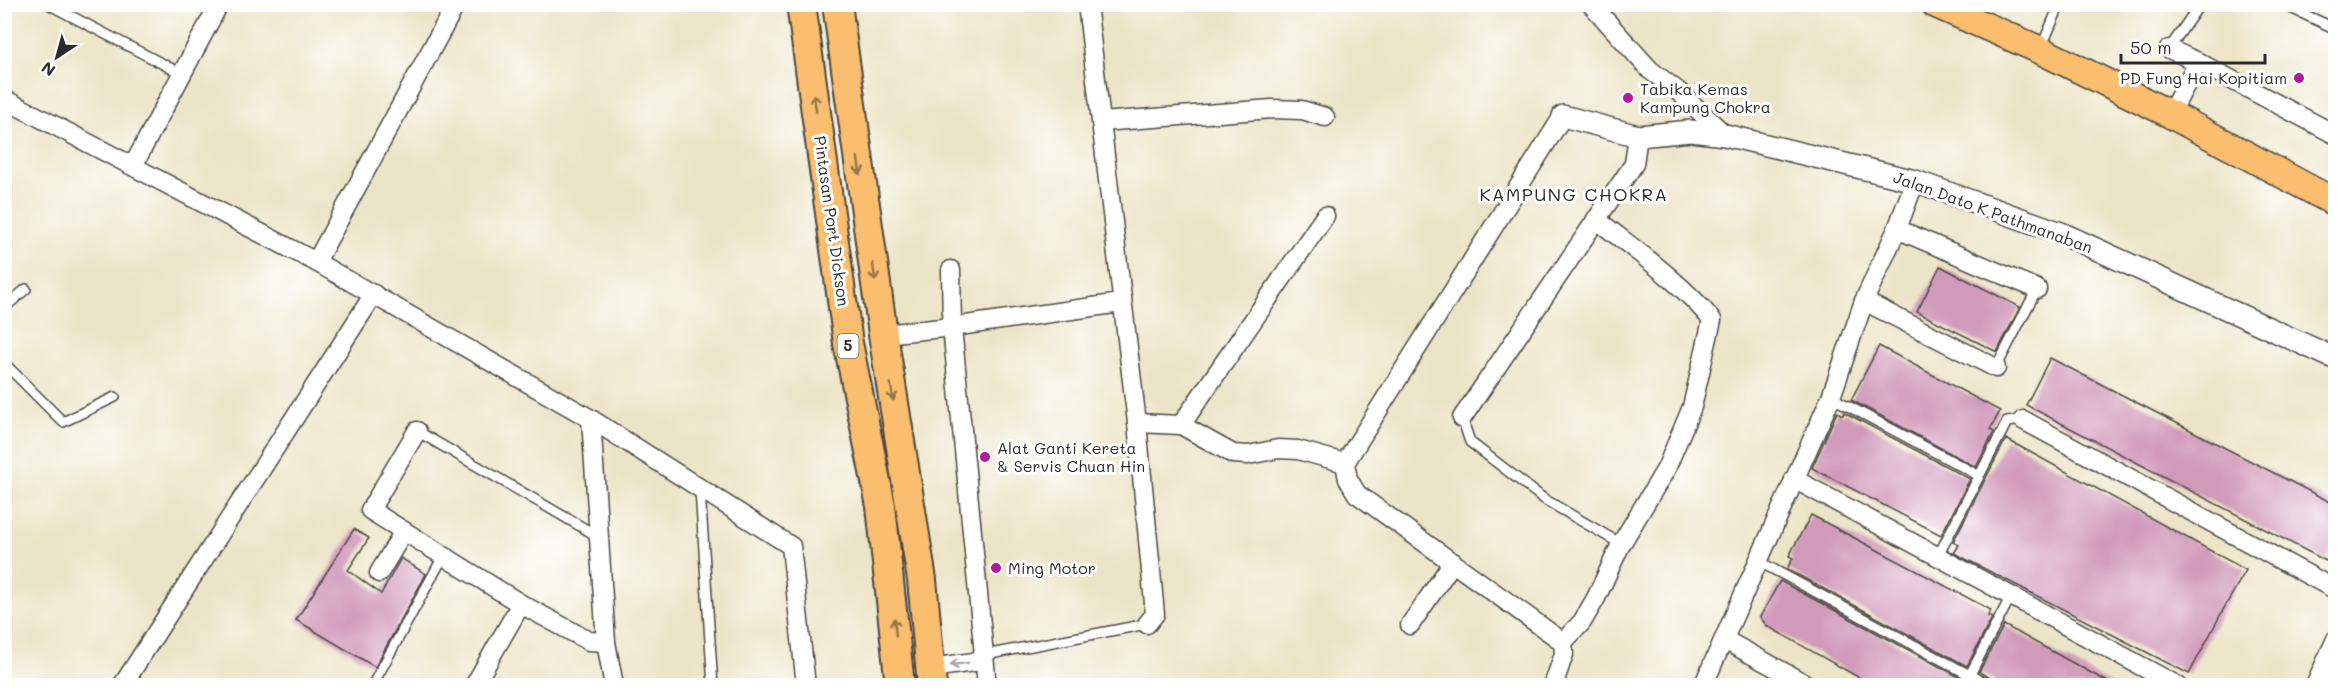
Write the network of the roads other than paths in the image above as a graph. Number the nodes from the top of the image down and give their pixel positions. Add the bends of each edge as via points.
1 (48, 4) edge
2 (219, 4) edge
3 (456, 4) edge
4 (801, 4) edge
5 (837, 4) edge
6 (1087, 4) edge
7 (1591, 4) edge
8 (1935, 4) edge
9 (2060, 4) edge
10 (2200, 4) edge
11 (2282, 4) edge
12 (2336, 29) edge
13 (2169, 49) joint
14 (2040, 50) junction
15 (2198, 62) junction
16 (182, 74) junction
17 (4, 99) edge
18 (2170, 114) junction
19 (1563, 116) joint
20 (1324, 117) dead end
21 (1101, 122) junction
22 (1725, 135) junction
23 (2336, 135) edge
24 (1638, 136) junction
25 (133, 166) junction
26 (1915, 181) junction
27 (2336, 203) edge
28 (1325, 216) dead end
29 (1596, 219) junction
30 (832, 221) junction
31 (1897, 229) junction
32 (316, 262) junction
33 (951, 270) dead end
34 (26, 288) dead end
35 (2037, 289) joint
36 (374, 294) junction
37 (1864, 301) junction
38 (1121, 303) junction
39 (4, 308) edge
40 (952, 327) junction
41 (883, 334) junction
42 (2336, 359) edge
43 (4, 363) edge
44 (1996, 369) joint
45 (115, 397) dead end
46 (1830, 397) junction
47 (1462, 418) joint
48 (591, 419) junction
49 (2024, 420) joint
50 (1137, 423) junction
51 (1181, 425) junction
52 (417, 431) joint
53 (1345, 464) junction
54 (1978, 475) junction
55 (1794, 479) junction
56 (700, 490) junction
57 (881, 506) junction
58 (404, 531) junction
59 (599, 537) junction
60 (1621, 544) junction
61 (444, 555) junction
62 (1938, 556) junction
63 (1758, 561) junction
64 (1453, 562) junction
65 (379, 573) dead end
66 (2336, 590) edge
67 (2011, 596) junction
68 (521, 604) junction
69 (1147, 624) joint
70 (1410, 625) dead end
71 (2336, 639) edge
72 (1725, 640) junction
73 (606, 642) junction
74 (1563, 642) junction
75 (985, 655) junction
76 (1970, 674) junction
77 (932, 677) edge
78 (122, 686) edge
79 (372, 686) edge
80 (474, 686) edge
81 (614, 686) edge
82 (713, 686) edge
83 (806, 686) edge
84 (900, 686) edge
85 (987, 686) edge
86 (1553, 686) edge
87 (1703, 686) edge
88 (1809, 686) edge
89 (1964, 686) edge
90 (1990, 686) edge
91 (2178, 686) edge
92 (2315, 686) edge

1 - 16 lane
2 - 16 street
3 - 32 street
30 -> 4 highway, Pintasan Port Dickson / 5
5 -> 41 highway, 5
6 - 21 street
7 - 22 street via 1650,70
8 - 14 main road
9 - 14 lane
10 - 13 lane
11 - 12 lane
13 - 15 street
14 - 18 main road
15 - 18 street
15 - 23 street
16 - 25 street
17 - 25 street
18 - 27 main road
19 - 24 street, Jalan Dato K Pathmanaban
19 - 53 street
20 - 21 street via 1302,110 1272,109
21 - 38 street
22 - 24 street, Jalan Dato K Pathmanaban via 1691,130
22 - 26 street, Jalan Dato K Pathmanaban
24 - 29 street via 1635,164
25 - 32 street
26 - 31 street
26 - 42 street, Jalan Dato K Pathmanaban via 2061,233
28 - 51 street
29 - 47 street
29 - 60 street via 1668,276 1712,320 1692,407 1666,469
30 - 41 highway via 859,322 868,332
30 - 57 highway, Pintasan Port Dickson / 5 via 848,344
31 - 35 street
31 - 37 street
32 - 36 street
33 - 40 street
34 - 39 lane
35 - 44 lane
36 - 48 street
36 - 78 street
37 - 44 street
37 - 46 street
38 - 40 street
38 - 50 street
40 - 41 street
40 - 75 street
41 - 57 highway via 871,344 868,359 882,451
41 -> 77 highway, 5 via 922,580
43 - 45 lane via 63,422
46 - 54 lane
46 - 55 street
47 - 60 lane via 1470,442 1544,499
48 - 56 street
48 - 59 street
49 - 54 lane via 2007,422
49 - 66 street
50 - 51 street
50 - 69 street via 1155,614
51 - 53 street via 1233,454 1298,450
52 - 58 street via 370,510
52 - 59 lane
53 - 64 street via 1357,494
54 - 62 lane
55 - 62 street
55 - 63 street
56 - 82 lane
56 - 83 street via 791,546
84 -> 57 highway, Pintasan Port Dickson / 5
58 - 61 street
58 - 65 street
59 - 73 street
60 - 74 street via 1582,622
61 - 68 street
61 - 79 lane
62 - 67 street
63 - 72 street
63 - 76 lane
64 - 70 street
64 - 74 street
67 - 76 lane
67 - 91 street
68 - 73 street via 589,641
68 - 80 street
69 - 75 lane
71 - 92 street
72 - 87 street
72 - 88 street
73 - 81 street
74 - 86 street via 1564,654
75 -> 77 street
75 - 85 street
76 - 89 lane
76 - 90 lane

